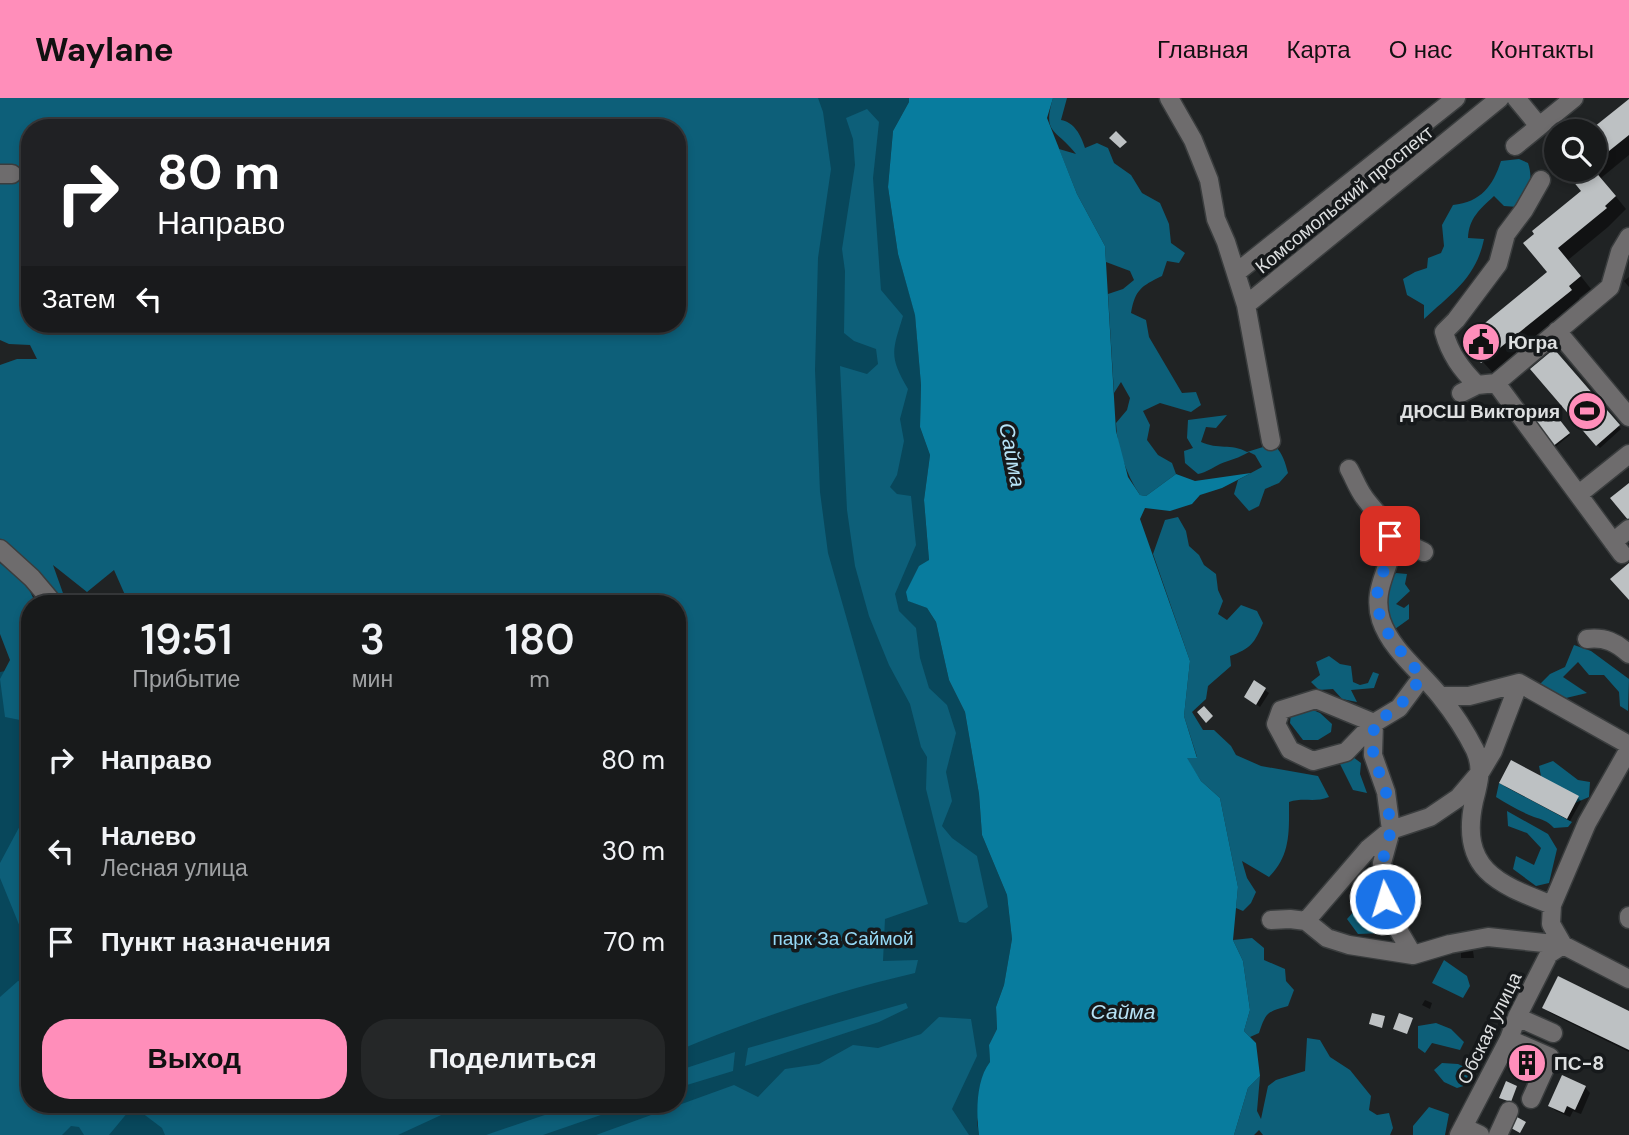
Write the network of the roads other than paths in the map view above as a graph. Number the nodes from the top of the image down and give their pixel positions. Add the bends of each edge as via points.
1 (1169, 98) edge
2 (1456, 98) edge
3 (1500, 98) edge
4 (1516, 98) edge
5 (1574, 98) edge
6 (1539, 126) junction
7 (1515, 146) dead end
8 (1541, 180) dead end
9 (1629, 237) edge
10 (1236, 273) junction
11 (1246, 305) junction
12 (1557, 331) junction
13 (1496, 383) junction
14 (1629, 417) edge
15 (1271, 441) dead end
16 (1629, 454) edge
17 (1349, 469) dead end
18 (1579, 494) junction
19 (1629, 529) edge
20 (1390, 536) junction
21 (0, 549) edge
22 (1424, 552) dead end
23 (46, 595) edge
24 (1587, 639) dead end
25 (1629, 654) edge
26 (1422, 677) junction
27 (1519, 682) junction
28 (1440, 696) junction
29 (1374, 723) junction
30 (1629, 747) edge
31 (1481, 771) junction
32 (1391, 830) junction
33 (1552, 905) junction
34 (1271, 920) dead end
35 (1306, 921) junction
36 (1563, 944) junction
37 (1413, 955) junction
38 (1629, 979) edge
39 (1517, 1017) junction
40 (1553, 1033) dead end
41 (1509, 1039) junction
42 (1531, 1099) dead end
43 (1510, 1111) dead end
44 (1467, 1132) edge
45 (1498, 1135) edge

1 - 10 street via 1209,180 1216,219
2 - 10 street, Комсомольский проспект
3 - 11 street, Комсомольский проспект
4 - 6 street
5 - 6 street
6 - 7 street
8 - 13 street via 1506,234 1498,264 1444,332 1469,389
9 - 12 street via 1610,286
10 - 11 street
11 - 15 street
12 - 13 street
12 - 14 street
13 - 18 street
16 - 18 street
17 - 20 street
18 - 19 street via 1617,548
20 - 22 street
20 - 26 street via 1377,600 1381,620
21 - 23 street
24 - 25 street via 1612,641
26 - 28 street
26 - 29 street via 1398,708
27 - 28 street via 1469,696
27 - 30 street
27 - 31 street
28 - 31 street via 1475,749
29 - 29 street via 1346,752 1313,761 1290,750 1276,724 1282,710 1316,699
29 - 32 street via 1373,755 1386,792
30 - 33 street via 1587,823
31 - 32 street via 1458,798 1430,817
31 - 33 street via 1471,814 1473,847 1483,869 1507,887
32 - 35 street via 1368,849
32 - 37 street via 1382,863 1385,899
33 - 36 street via 1551,924
34 - 35 street
35 - 37 street via 1327,938 1349,945
36 - 37 street via 1488,937
36 - 38 street
36 - 39 street, Обская улица via 1549,954
39 - 40 street
39 - 41 street, Обская улица
41 - 42 street via 1550,1057
41 - 44 street, Обская улица
43 - 45 street

